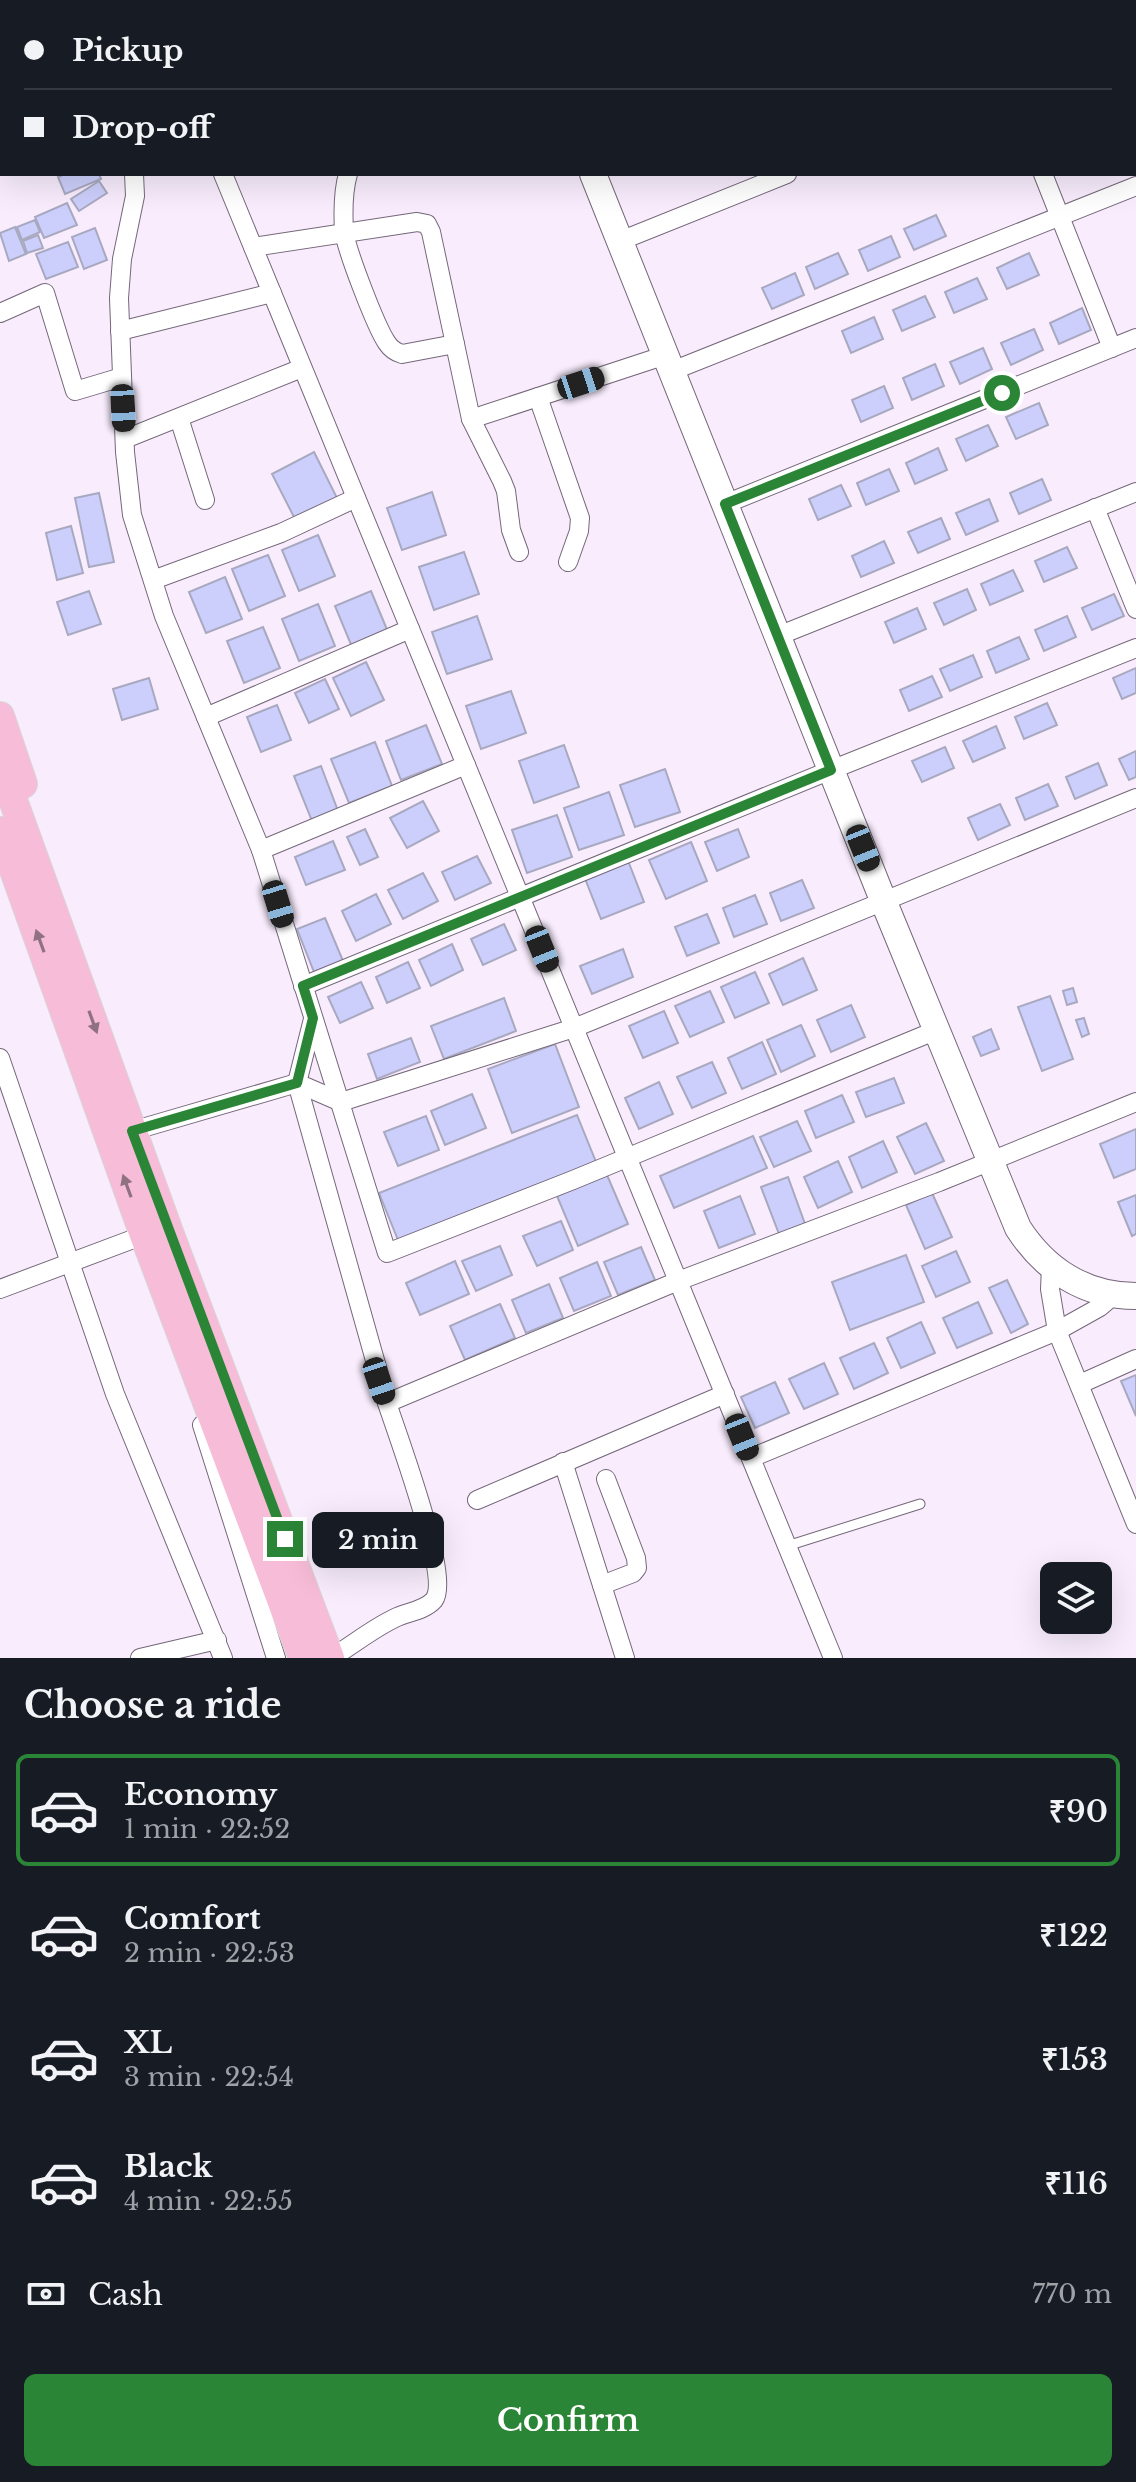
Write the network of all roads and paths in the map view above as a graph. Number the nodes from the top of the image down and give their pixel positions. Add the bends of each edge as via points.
1 (134, 176) edge
2 (224, 176) edge
3 (347, 176) edge
4 (594, 176) edge
5 (782, 176) edge
6 (1044, 176) edge
7 (1136, 186) edge
8 (1060, 217) junction
9 (344, 233) junction
10 (620, 241) junction
11 (253, 247) junction
12 (272, 293) junction
13 (0, 313) edge
14 (120, 331) junction
15 (1136, 338) edge
16 (455, 344) junction
17 (1112, 348) junction
18 (669, 363) junction
19 (302, 368) junction
20 (122, 377) junction
21 (538, 397) junction
22 (179, 418) junction
23 (471, 419) junction
24 (125, 439) junction
25 (1136, 492) edge
26 (356, 498) junction
27 (205, 500) dead end
28 (725, 504) junction
29 (1095, 508) junction
30 (519, 552) dead end
31 (568, 562) dead end
32 (153, 580) junction
33 (1136, 609) edge
34 (410, 629) junction
35 (778, 636) junction
36 (1136, 648) edge
37 (0, 716) edge
38 (206, 717) junction
39 (0, 764) edge
40 (466, 765) junction
41 (831, 770) junction
42 (1136, 798) edge
43 (0, 831) edge
44 (261, 850) junction
45 (39, 870) junction
46 (520, 896) junction
47 (883, 900) junction
48 (303, 986) junction
49 (313, 1018) junction
50 (574, 1028) junction
51 (937, 1030) junction
52 (0, 1058) edge
53 (297, 1083) junction
54 (341, 1102) junction
55 (1136, 1102) edge
56 (132, 1131) junction
57 (627, 1156) junction
58 (990, 1160) junction
59 (144, 1235) junction
60 (70, 1262) junction
61 (1051, 1267) junction
62 (678, 1281) junction
63 (0, 1289) edge
64 (1125, 1295) edge
65 (168, 1299) junction
66 (1057, 1331) junction
67 (1136, 1359) edge
68 (1080, 1384) junction
69 (725, 1394) junction
70 (387, 1403) junction
71 (751, 1458) junction
72 (563, 1462) junction
73 (606, 1479) dead end
74 (477, 1500) dead end
75 (920, 1504) dead end
76 (1136, 1524) edge
77 (787, 1546) junction
78 (602, 1585) junction
79 (220, 1649) edge
80 (339, 1656) edge
81 (140, 1658) edge
82 (276, 1658) edge
83 (303, 1658) edge
84 (625, 1658) edge
85 (833, 1658) edge

1 - 14 street via 122,259
2 - 11 street
3 - 9 street
4 - 10 main road
5 - 10 street
6 - 8 street
7 - 8 street
8 - 17 street
8 - 18 street
9 - 11 street
9 - 16 street via 375,320 395,352
9 - 16 street via 427,224
10 - 18 main road
11 - 12 street
12 - 14 street
12 - 19 street
13 - 20 street via 45,293 75,391
14 - 20 street
15 - 17 street
16 - 23 street
17 - 28 street
18 - 21 street
18 - 28 main road
19 - 22 street
19 - 26 street
20 - 24 street
21 - 23 street
21 - 31 street via 580,518
22 - 24 street
22 - 27 street
23 - 30 street via 506,491
24 - 32 street via 132,515
25 - 29 street
26 - 32 street via 281,533
26 - 34 street
28 - 35 main road
29 - 33 street
29 - 35 street
32 - 38 street
34 - 38 street
34 - 40 street
35 - 41 main road
36 - 41 street
37 - 45 main road via 32,817
38 - 44 street
39 - 45 main road
40 - 44 street
40 - 46 street
41 - 46 street
41 - 47 main road
42 - 47 street
59 -> 43 main road
44 - 48 street
45 -> 56 main road
46 - 48 street
46 - 50 street
47 - 50 street
47 - 51 main road
48 - 49 street
49 - 53 street
49 - 54 street
50 - 54 street
50 - 57 street
51 - 57 street
51 - 58 main road
52 - 60 street
53 - 54 street
53 - 56 street
53 - 70 street
54 - 57 street via 387,1253
55 - 58 street
56 - 80 main road via 306,1593
57 - 62 street
58 - 61 main road via 1018,1228
58 - 62 street
59 - 60 street
59 - 65 main road
60 - 63 street
60 - 79 street via 115,1394
61 - 64 main road via 1080,1285
61 - 66 street
62 - 69 street
62 - 70 street
64 - 66 street
65 - 82 street
65 - 83 main road
66 - 68 street
66 - 71 street
67 - 68 street
68 - 76 street
69 - 71 street
69 - 72 street
70 - 80 street via 431,1538 438,1587 434,1599 421,1609 392,1620
71 - 77 street
72 - 74 street
72 - 78 street
73 - 78 street via 637,1568
75 - 77 lane
77 - 85 street
78 - 84 street
79 - 81 street

